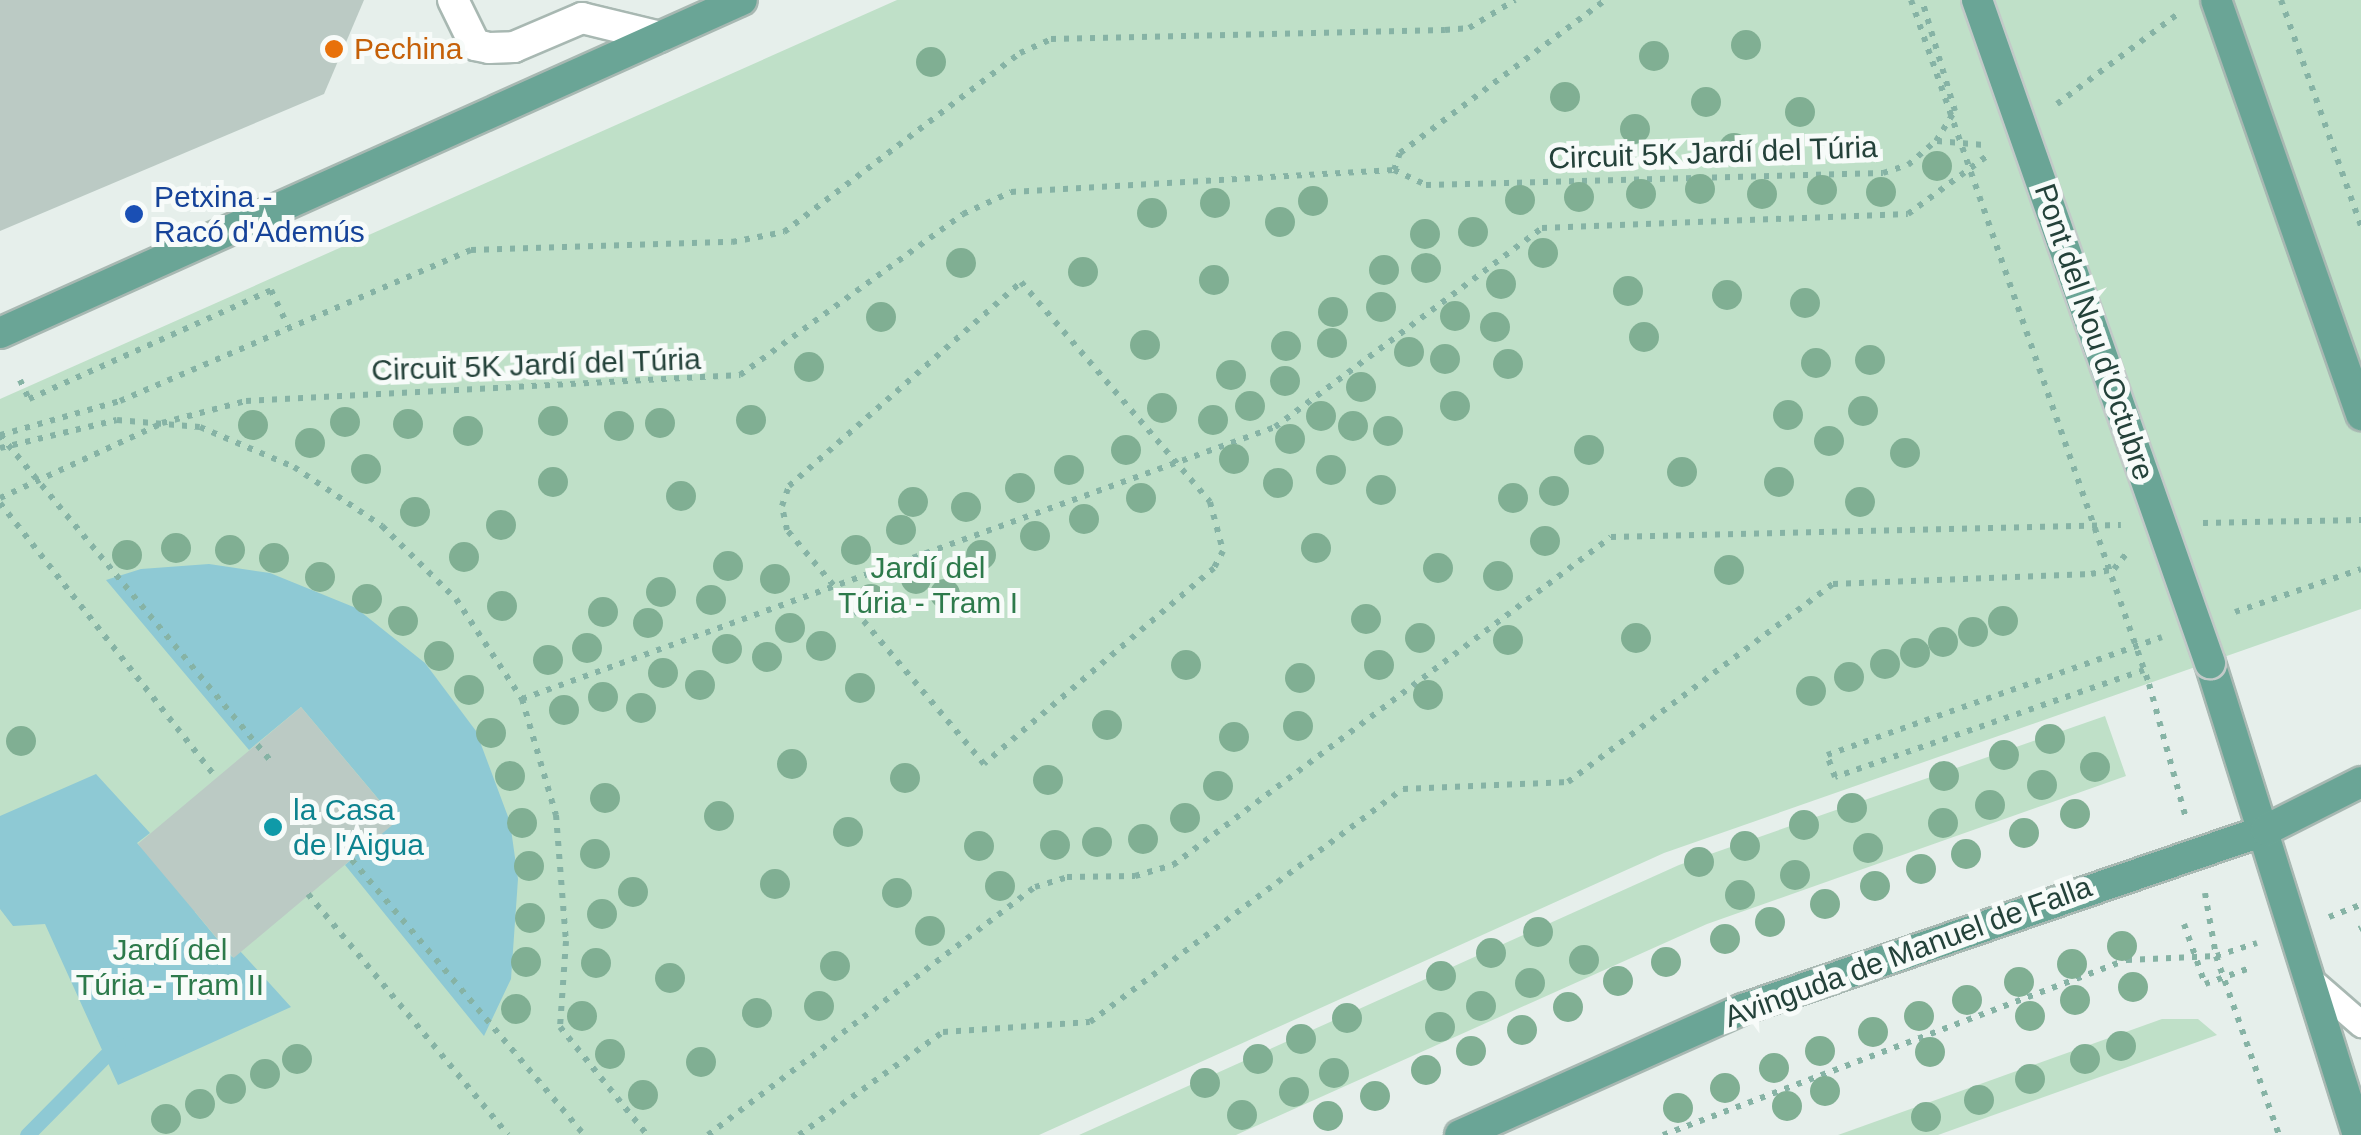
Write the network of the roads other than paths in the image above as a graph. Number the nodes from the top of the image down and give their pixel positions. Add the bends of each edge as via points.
1 (453, 0) edge
2 (742, 0) edge
3 (1977, 0) edge
4 (2216, 0) edge
5 (660, 37) junction
6 (0, 333) edge
7 (2361, 415) edge
8 (2361, 782) edge
9 (2266, 830) junction
10 (2308, 977) junction
11 (2361, 1024) edge
12 (1460, 1135) edge
13 (2358, 1135) edge

1 - 5 street via 475,45 514,46 582,18
2 - 5 main road
3 - 9 main road, Pont del Nou d'Octubre, bridge
4 - 7 main road
5 - 6 main road
8 - 9 main road, Avinguda de Manuel de Falla
9 - 10 main road, Pont del Nou d'Octubre
9 - 12 main road, Avinguda de Manuel de Falla via 1743,1010
10 - 11 lane
10 - 13 main road, Pont del Nou d'Octubre

